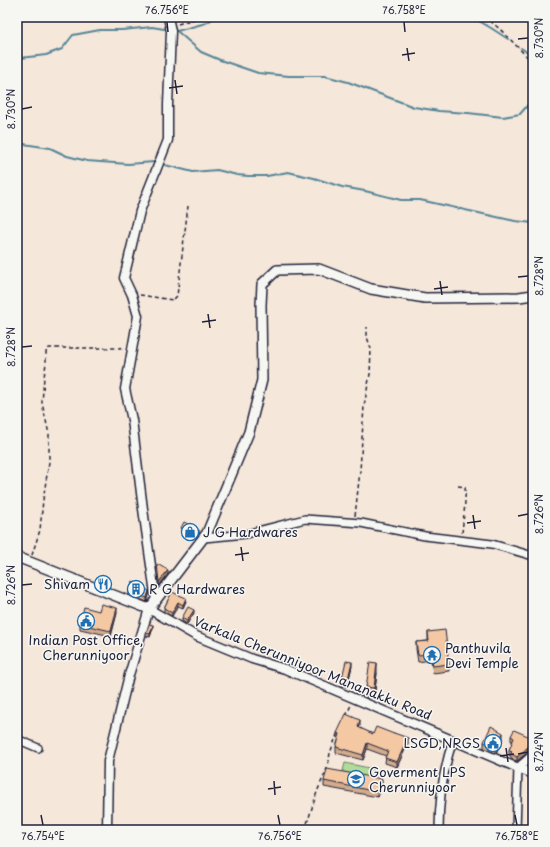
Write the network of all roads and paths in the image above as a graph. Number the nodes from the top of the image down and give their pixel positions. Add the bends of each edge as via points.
1 (201, 17) edge
2 (484, 17) edge
3 (169, 21) edge
4 (533, 62) edge
5 (188, 206) dead end
6 (132, 295) junction
7 (533, 295) edge
8 (367, 327) dead end
9 (133, 345) junction
10 (458, 486) dead end
11 (354, 522) junction
12 (204, 538) junction
13 (461, 540) junction
14 (533, 556) edge
15 (17, 557) edge
16 (29, 562) junction
17 (156, 601) junction
18 (149, 609) junction
19 (354, 698) junction
20 (344, 719) edge
21 (340, 728) edge
22 (17, 739) edge
23 (453, 740) junction
24 (38, 748) dead end
25 (533, 755) edge
26 (518, 768) junction
27 (533, 774) edge
28 (107, 830) edge
29 (305, 830) edge
30 (439, 830) edge
31 (516, 830) edge

1 - 3 path via 180,24
2 - 4 path
3 - 6 street via 171,31 168,140 140,211 124,278
5 - 6 path via 177,296 172,300
6 - 9 street via 138,316
7 - 12 main road via 425,298 371,289 319,270 277,270 262,284 262,380 248,432
8 - 11 path via 367,337 372,349 364,406
9 - 16 path via 119,348 49,348 46,352 42,403 49,434 49,462 40,530
9 - 17 street via 125,389 132,420
10 - 13 path via 465,487
11 - 12 street via 305,519 246,534
11 - 13 street via 425,536
12 - 17 main road
13 - 14 street via 492,544
15 - 16 main road, Varkala Cherunniyoor Mananakku Road
16 - 18 main road, Varkala Cherunniyoor Mananakku Road
17 - 18 main road
18 - 19 street, Varkala Cherunniyoor Mananakku Road via 196,636 252,659 286,668
18 - 28 street via 129,675 108,761
19 - 20 path
19 - 23 street, Varkala Cherunniyoor Mananakku Road
21 - 29 path
22 - 24 street
23 - 26 street, Varkala Cherunniyoor Mananakku Road
23 - 30 street via 440,797
25 - 26 street
26 - 27 street, Varkala Cherunniyoor Mananakku Road
26 - 31 street

